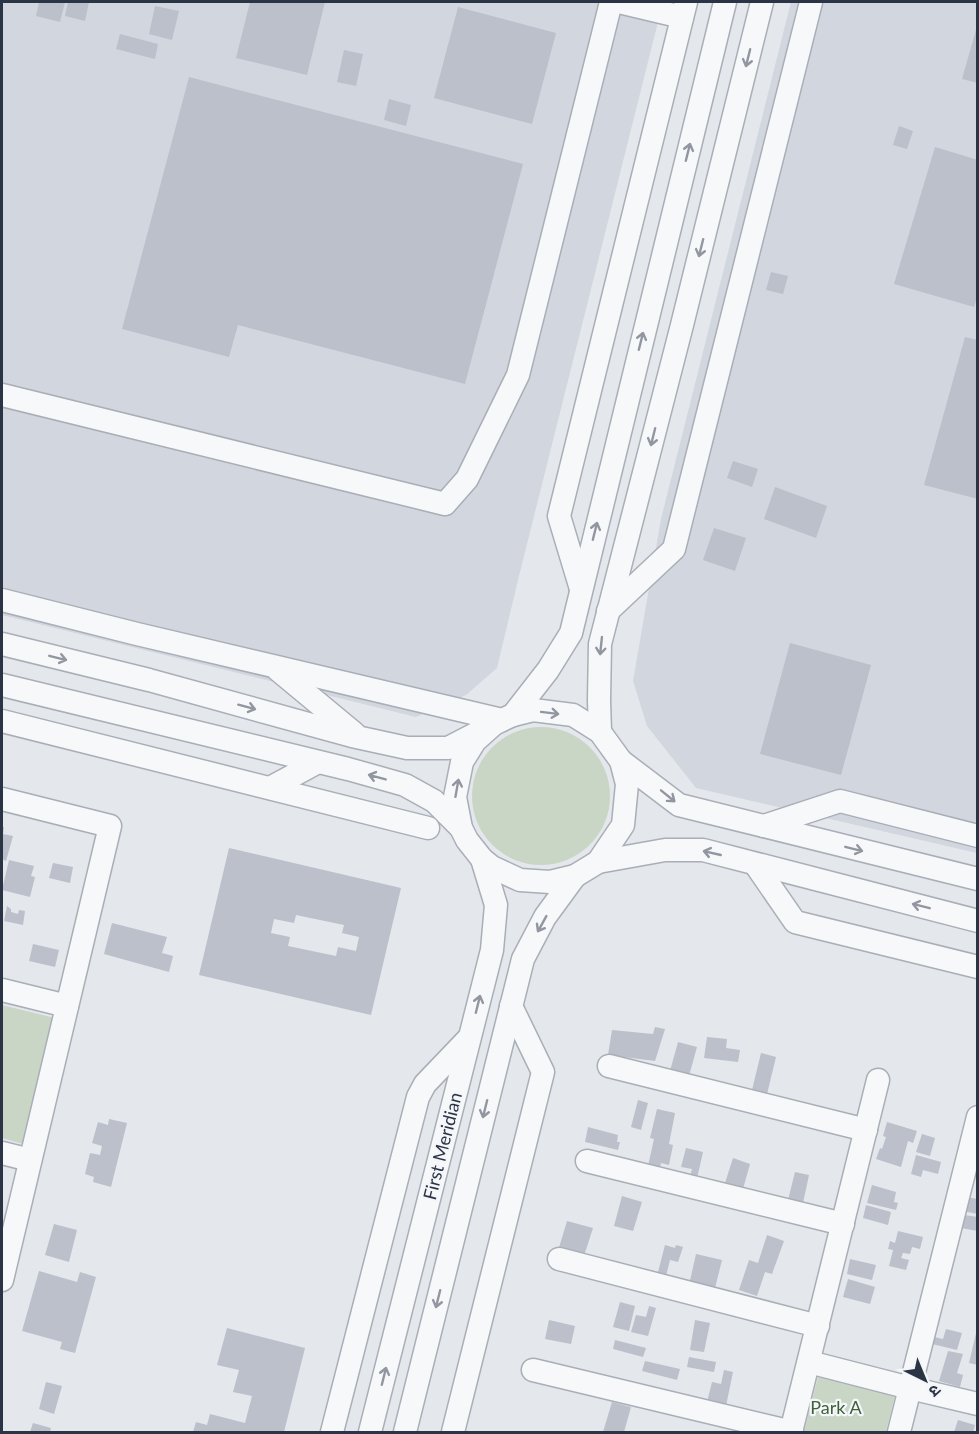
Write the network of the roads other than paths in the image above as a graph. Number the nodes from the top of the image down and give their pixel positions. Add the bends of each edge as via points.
1 (611, 2) edge
2 (619, 2) edge
3 (725, 2) edge
4 (762, 2) edge
5 (811, 2) edge
6 (684, 9) edge
7 (2, 395) edge
8 (581, 590) junction
9 (2, 600) edge
10 (608, 611) junction
11 (2, 644) edge
12 (274, 667) junction
13 (2, 685) edge
14 (2, 698) edge
15 (146, 720) junction
16 (503, 720) junction
17 (2, 721) edge
18 (600, 732) junction
19 (359, 737) junction
20 (621, 761) junction
21 (318, 762) junction
22 (270, 788) junction
23 (2, 799) edge
24 (764, 826) junction
25 (429, 828) dead end
26 (461, 828) junction
27 (978, 836) edge
28 (482, 859) junction
29 (598, 861) junction
30 (755, 864) junction
31 (575, 876) junction
32 (978, 879) edge
33 (978, 921) edge
34 (978, 967) edge
35 (2, 990) edge
36 (67, 1006) junction
37 (511, 1006) junction
38 (470, 1038) junction
39 (609, 1066) dead end
40 (878, 1080) dead end
41 (978, 1117) edge
42 (866, 1130) junction
43 (2, 1153) edge
44 (30, 1160) junction
45 (587, 1161) dead end
46 (843, 1224) junction
47 (559, 1259) dead end
48 (2, 1280) edge
49 (818, 1326) junction
50 (809, 1362) junction
51 (532, 1370) dead end
52 (910, 1388) junction
53 (978, 1404) edge
54 (332, 1432) edge
55 (370, 1432) edge
56 (405, 1432) edge
57 (453, 1432) edge
58 (792, 1432) edge
59 (899, 1432) edge

1 - 7 street via 519,375 467,479 445,504
2 - 6 street
8 -> 3 street
4 -> 10 street
5 - 10 street via 674,549
6 - 8 street via 559,516
8 - 16 street via 571,633 548,670
9 - 12 street
10 -> 18 street via 600,644
11 -> 19 street
12 - 16 street
12 - 19 street
13 - 15 street
14 - 15 street via 68,715
15 - 21 street
16 -> 18 street via 533,710 573,716
16 - 19 street via 447,748 407,748
26 -> 16 street via 455,796 462,762 475,741
17 - 22 street
18 - 20 street
20 -> 24 street via 679,805
20 - 29 street via 627,784 623,825
21 - 22 street
26 -> 21 street via 434,801 405,785
22 - 25 street
23 - 36 street via 110,826
24 - 27 street via 840,801
24 -> 32 street
26 - 28 street
28 - 31 street via 520,880 550,882
38 -> 28 street, First Meridian via 492,950 496,905
30 -> 29 street via 703,850 664,850
29 - 31 street
33 -> 30 street
30 - 34 street via 795,922
31 -> 37 street, First Meridian via 545,917 523,959
35 - 36 street
36 - 44 street
37 -> 56 street, First Meridian
37 - 57 street via 543,1072
38 - 54 street via 425,1084 418,1097
55 -> 38 street, First Meridian
39 - 42 street
40 - 42 street
41 - 52 street
42 - 46 street
43 - 44 street
44 - 48 street
45 - 46 street
46 - 49 street
47 - 49 street
49 - 50 street
50 - 52 street
50 - 58 street
51 - 58 street
52 - 53 street
52 - 59 street

